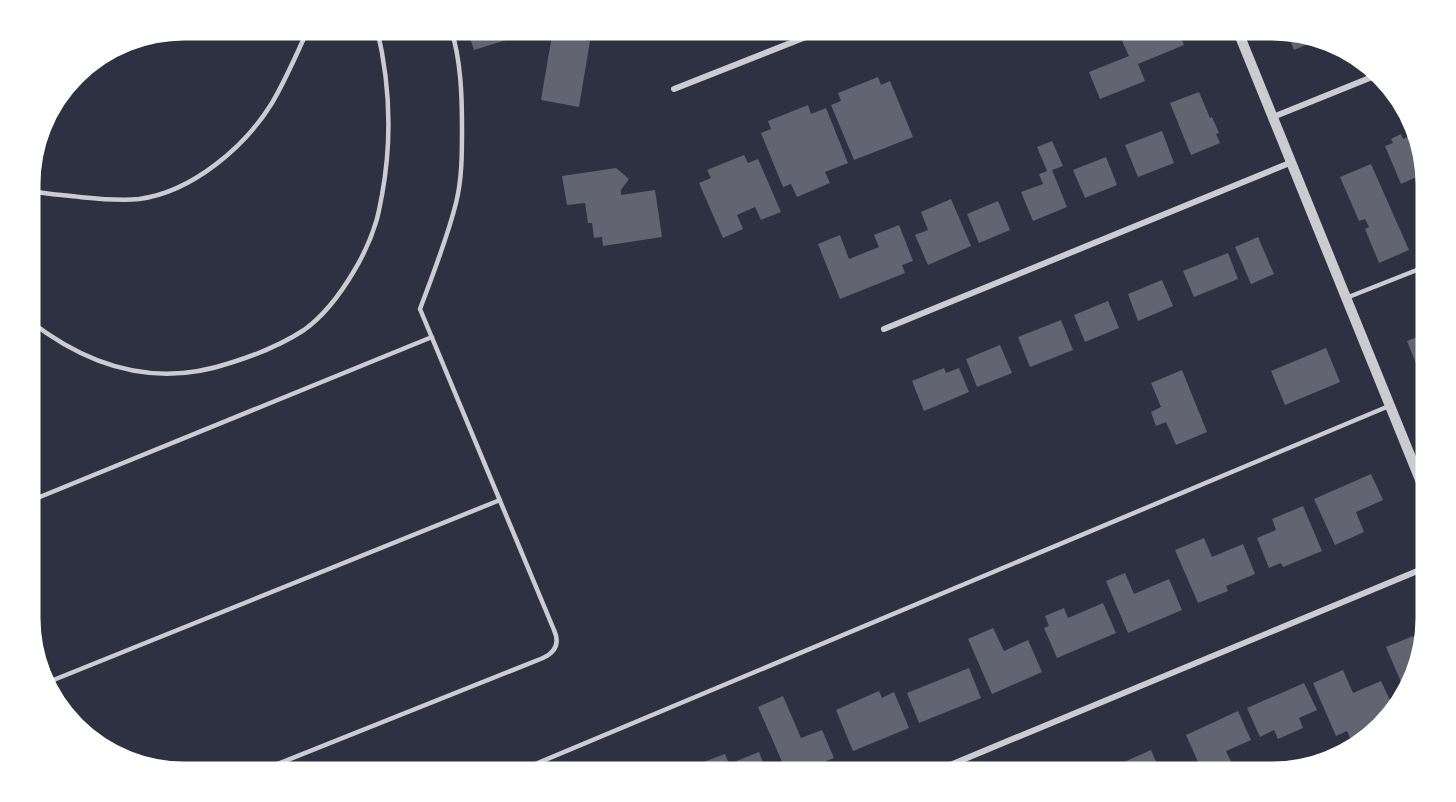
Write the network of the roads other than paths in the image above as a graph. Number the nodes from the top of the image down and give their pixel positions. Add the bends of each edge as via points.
1 (303, 39) edge
2 (380, 39) edge
3 (454, 39) edge
4 (799, 39) edge
5 (1242, 39) edge
6 (1371, 78) edge
7 (674, 89) dead end
8 (1273, 117) junction
9 (1292, 162) junction
10 (39, 192) edge
11 (1417, 270) edge
12 (1346, 298) junction
13 (39, 327) edge
14 (884, 329) dead end
15 (432, 337) junction
16 (1390, 406) junction
17 (1417, 458) edge
18 (1412, 460) junction
19 (1417, 472) edge
20 (39, 497) edge
21 (500, 500) junction
22 (1417, 571) edge
23 (53, 679) edge
24 (280, 763) edge
25 (538, 763) edge
26 (955, 763) edge

1 - 10 lane via 272,104 254,129 199,177 141,199
2 - 13 lane via 388,94 388,138 377,220 347,284 331,306 305,329 278,345 219,367 159,374 140,373 95,360
3 - 15 lane via 461,86 462,149 457,200 420,309
4 - 7 street
5 - 8 street
6 - 8 street
8 - 9 street
9 - 12 street
9 - 14 street
11 - 12 lane
12 - 16 street
15 - 20 lane
15 - 21 lane
16 - 18 street
16 - 25 lane
17 - 18 street
18 - 19 street
21 - 23 lane
21 - 24 lane via 556,634 554,651
22 - 26 street

